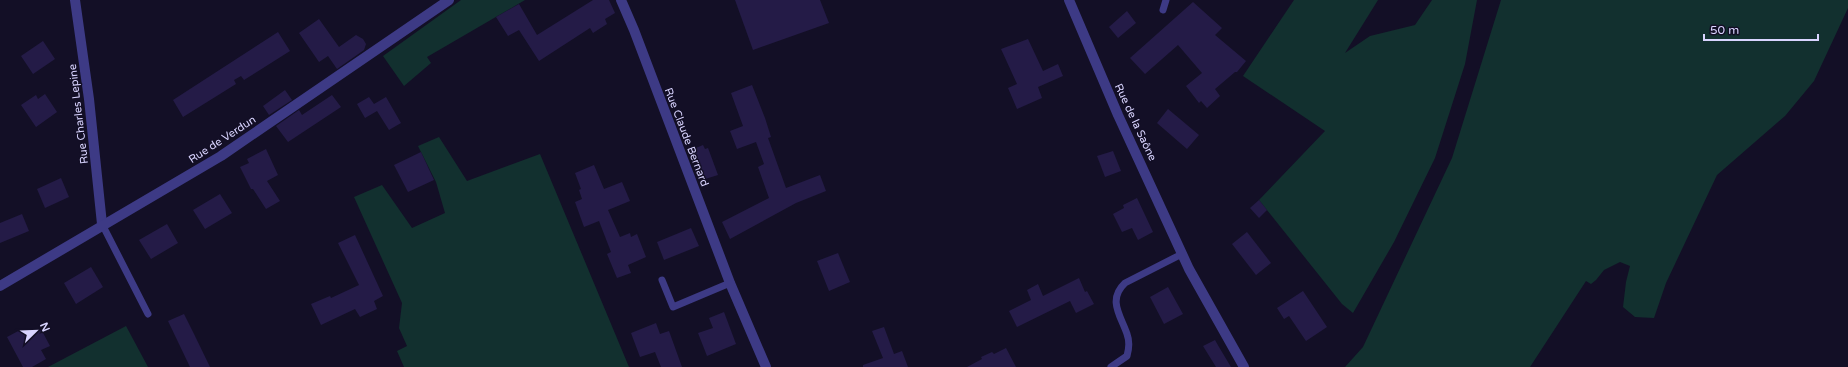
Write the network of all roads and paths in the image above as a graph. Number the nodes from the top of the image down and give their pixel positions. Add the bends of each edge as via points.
1 (75, 0) edge
2 (448, 0) edge
3 (621, 0) edge
4 (1069, 0) edge
5 (1166, 0) edge
6 (1162, 10) dead end
7 (102, 224) junction
8 (1182, 254) junction
9 (662, 280) dead end
10 (730, 283) junction
11 (0, 286) edge
12 (148, 314) dead end
13 (766, 367) edge
14 (1111, 367) edge
15 (1244, 367) edge

1 - 7 street, Rue Charles Lepine via 89,99
2 - 7 street, Rue de Verdun via 221,156
3 - 10 street, Rue Claude Bernard
4 - 8 street, Rue de la Saône
5 - 6 lane
7 - 11 street, Rue de Verdun
7 - 12 lane
8 - 14 lane via 1125,282 1119,288 1117,311 1128,336 1129,347 1127,356
8 - 15 street, Rue de la Saône
9 - 10 lane via 673,307
10 - 13 street, Rue Claude Bernard

